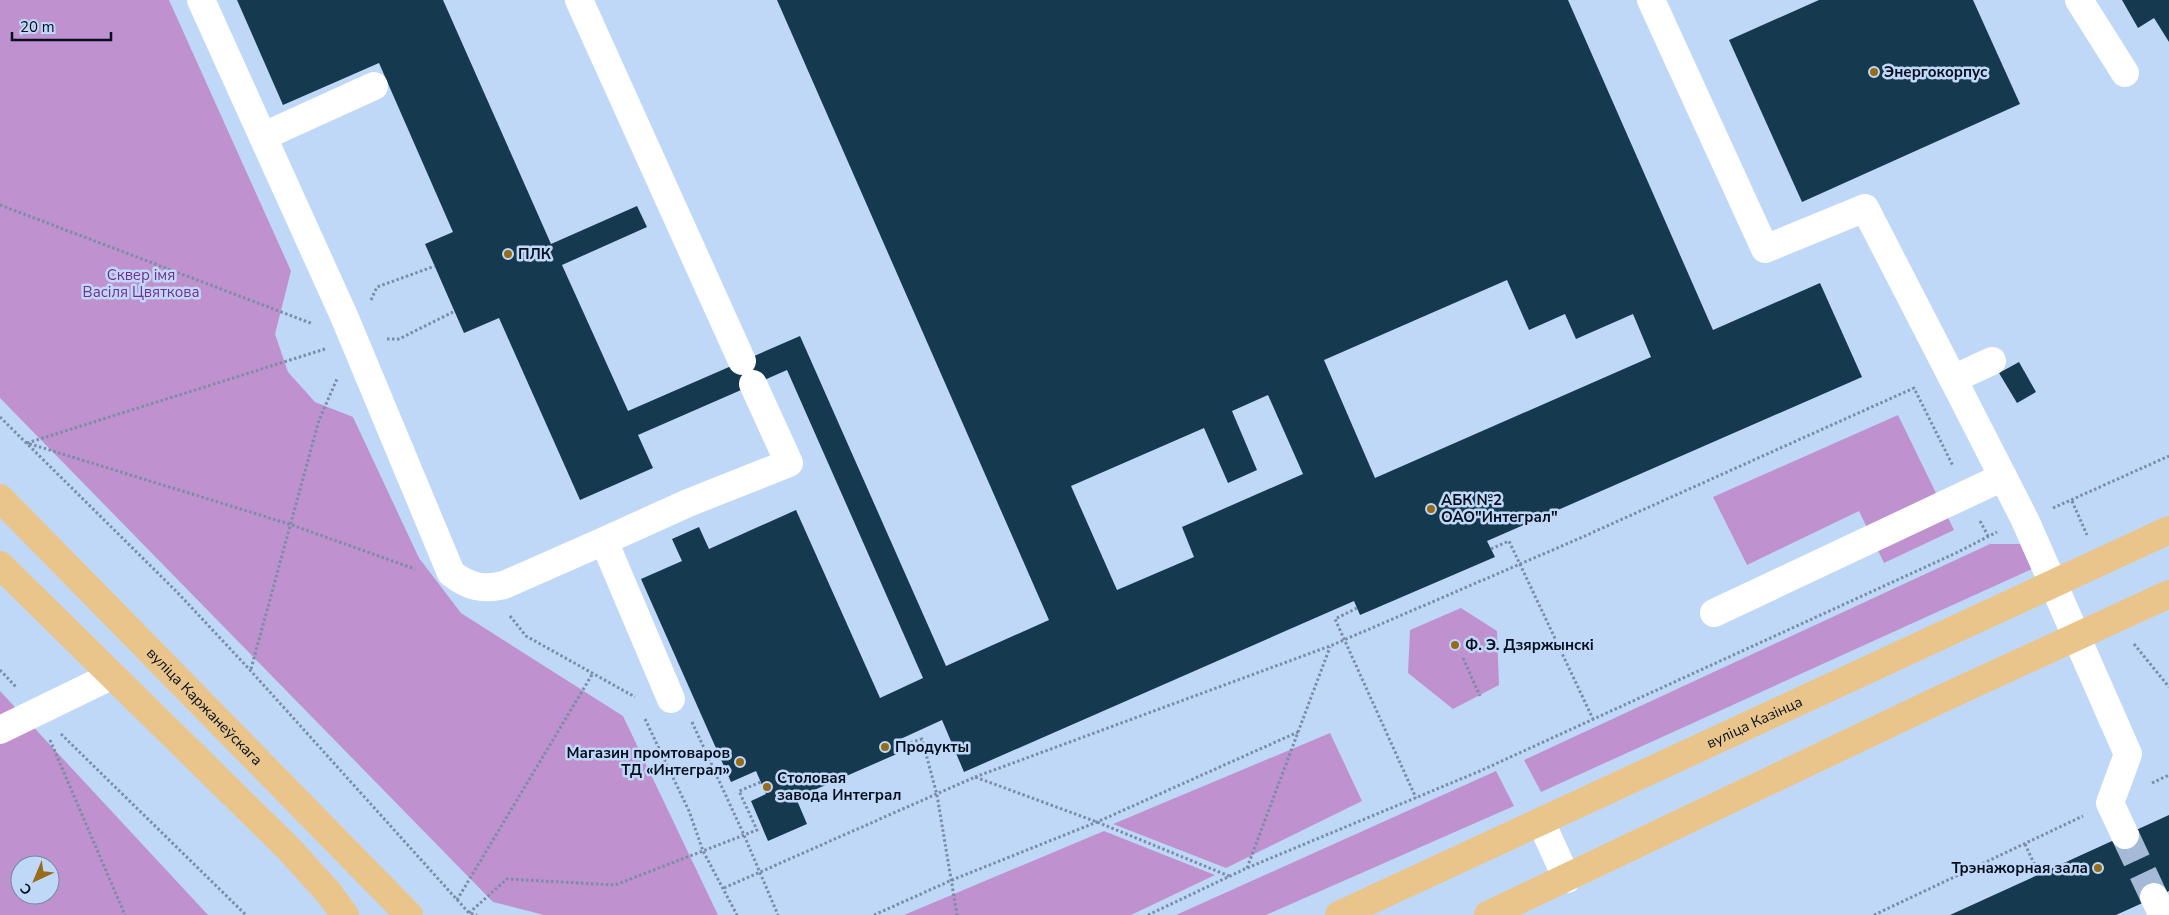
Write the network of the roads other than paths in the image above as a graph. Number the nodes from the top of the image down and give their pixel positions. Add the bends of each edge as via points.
1 (201, 0) edge
2 (579, 0) edge
3 (1651, 0) edge
4 (2079, 0) edge
5 (2125, 73) dead end
6 (374, 86) dead end
7 (264, 136) junction
8 (1992, 361) dead end
9 (1953, 379) junction
10 (2003, 478) junction
11 (0, 498) edge
12 (2169, 530) edge
13 (604, 540) junction
14 (0, 565) edge
15 (2052, 584) junction
16 (2169, 594) edge
17 (1714, 613) dead end
18 (2076, 636) junction
19 (111, 676) junction
20 (671, 699) road end
21 (0, 730) edge
22 (1541, 822) junction
23 (2125, 835) tunnel mouth
24 (1566, 878) junction
25 (345, 915) edge
26 (409, 915) edge
27 (1339, 915) edge
28 (1488, 915) edge

1 - 7 lane
2 - 13 lane via 789,463
3 - 9 lane via 1765,249 1865,208
4 - 5 lane
6 - 7 lane
7 - 13 lane via 451,573 463,582 486,589 504,586
8 - 9 lane
9 - 10 lane
10 - 15 lane
10 - 17 lane
11 - 26 main road, вуліца Каржанеўскага
12 - 15 main road, вуліца Казінца
13 - 20 lane
14 - 19 main road
15 - 18 lane
15 - 22 main road, вуліца Казінца
16 - 18 main road
18 - 23 lane via 2128,754 2110,803
18 - 24 main road
19 - 21 lane
19 - 25 main road via 290,849
22 - 24 lane
22 - 27 main road, вуліца Казінца
24 - 28 main road

